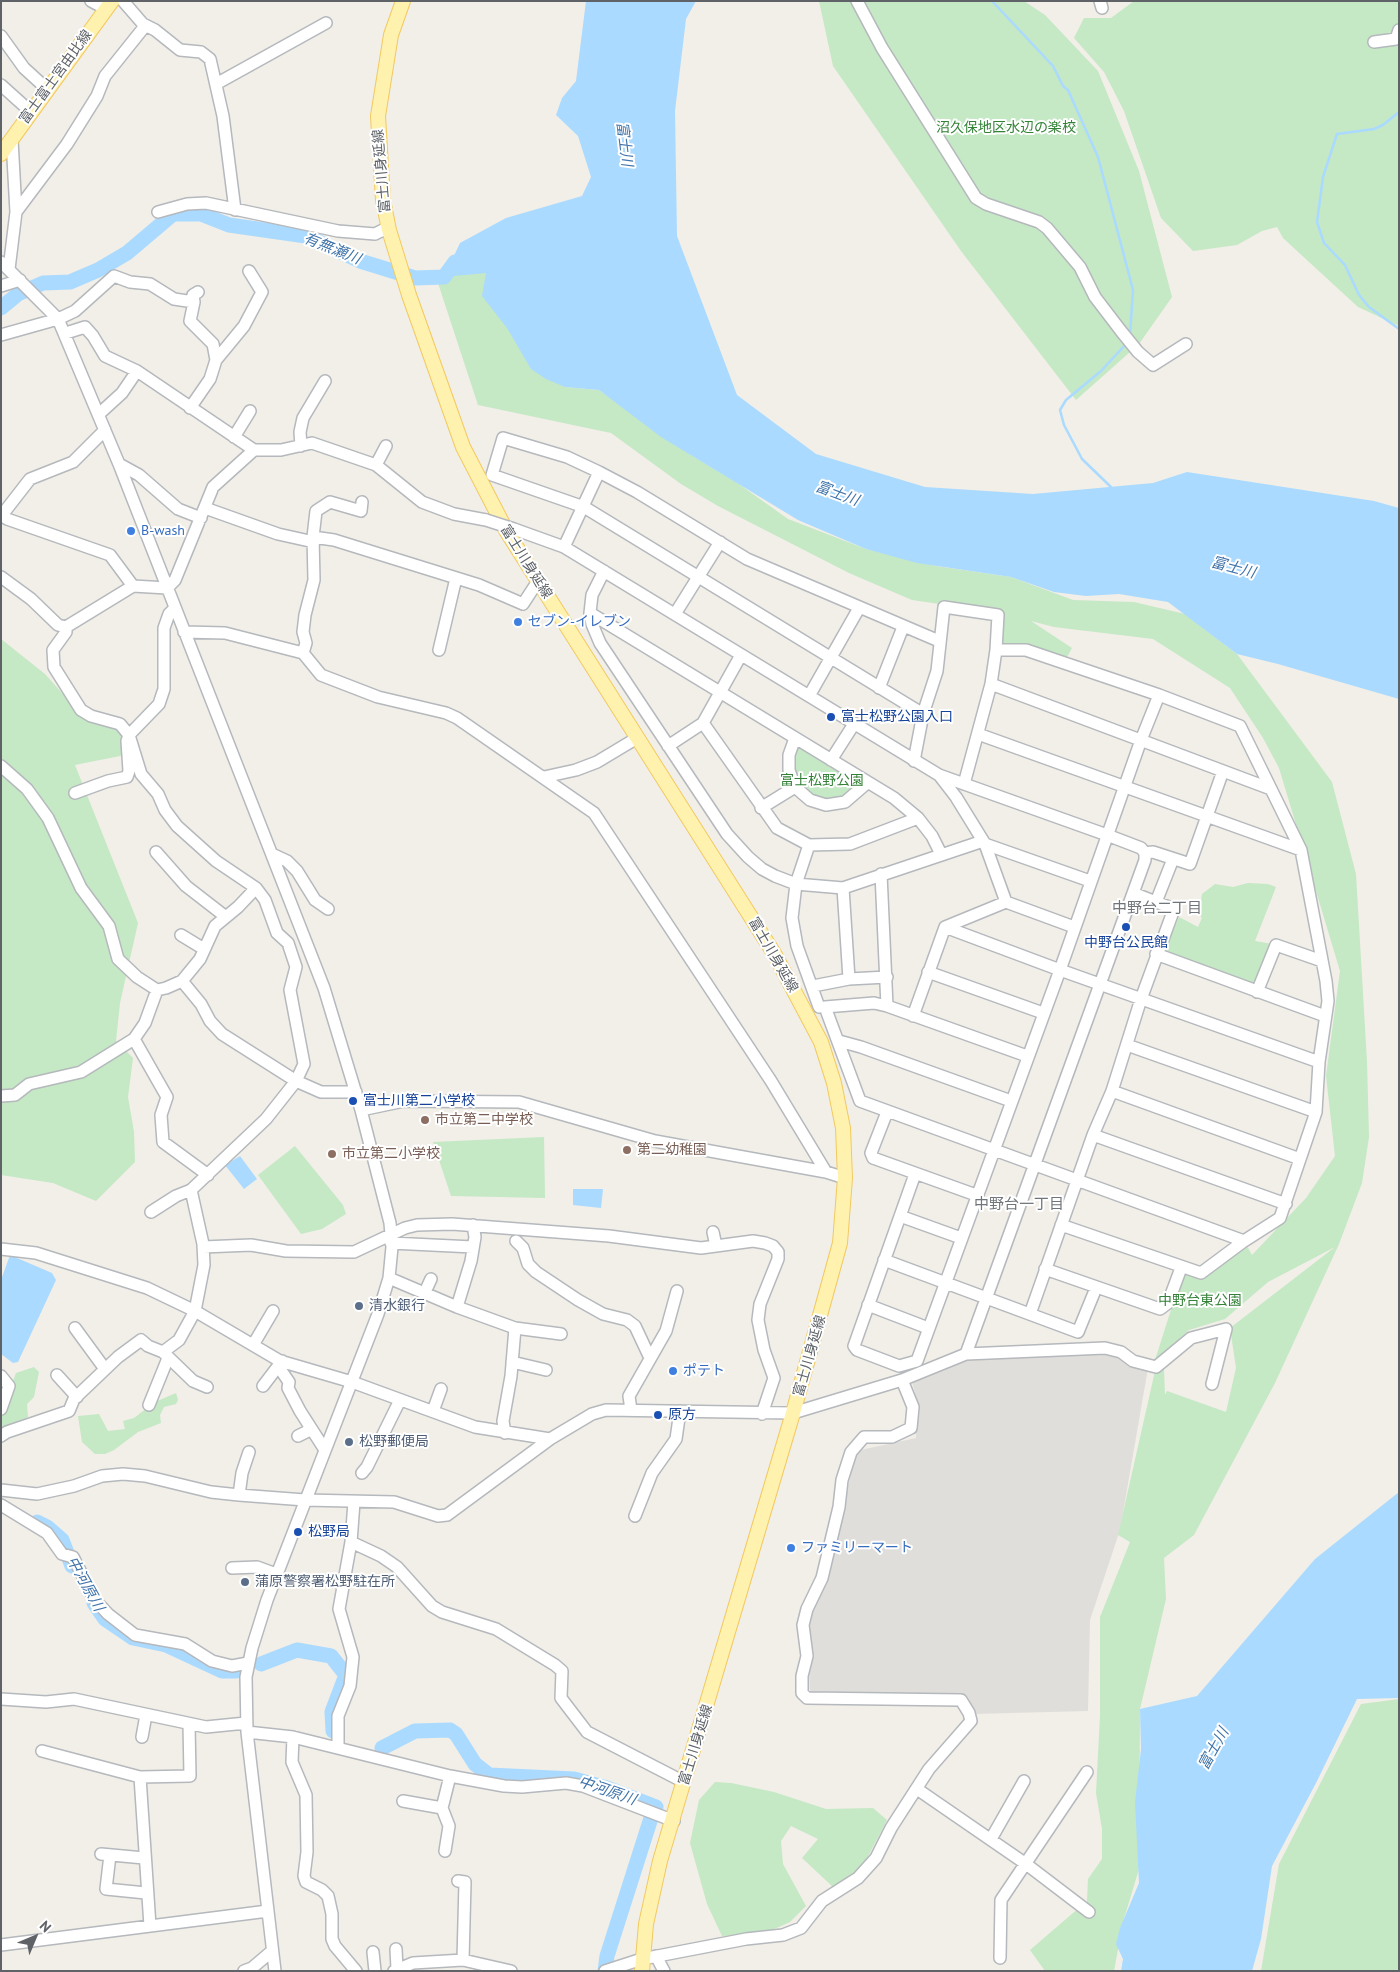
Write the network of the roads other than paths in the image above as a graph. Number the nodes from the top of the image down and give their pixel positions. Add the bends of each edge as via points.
1 (91, 1) edge
2 (123, 1) edge
3 (403, 1) edge
4 (857, 1) edge
5 (109, 5) edge
6 (326, 23) dead end
7 (145, 26) junction
8 (1399, 30) edge
9 (1, 36) edge
10 (1374, 42) dead end
11 (216, 84) junction
12 (1, 85) edge
13 (47, 90) junction
14 (31, 112) junction
15 (12, 140) junction
16 (1, 154) edge
17 (235, 210) junction
18 (16, 212) junction
19 (158, 212) dead end
20 (389, 229) junction
21 (5, 266) edge
22 (249, 270) dead end
23 (21, 281) junction
24 (1, 286) edge
25 (58, 320) junction
26 (66, 333) junction
27 (1, 335) edge
28 (1186, 344) dead end
29 (216, 360) junction
30 (137, 371) junction
31 (324, 381) dead end
32 (190, 408) junction
33 (250, 411) dead end
34 (99, 414) junction
35 (105, 430) junction
36 (234, 437) junction
37 (301, 446) junction
38 (386, 446) dead end
39 (254, 450) junction
40 (119, 464) junction
41 (376, 465) junction
42 (600, 472) junction
43 (362, 502) dead end
44 (584, 507) junction
45 (203, 513) junction
46 (2, 515) edge
47 (314, 540) junction
48 (720, 542) junction
49 (564, 547) junction
50 (604, 571) junction
51 (1, 577) edge
52 (698, 577) junction
53 (456, 578) junction
54 (538, 581) junction
55 (133, 586) junction
56 (167, 588) junction
57 (175, 608) junction
58 (860, 608) junction
59 (590, 613) junction
60 (675, 614) junction
61 (66, 627) junction
62 (903, 627) junction
63 (184, 632) junction
64 (939, 641) junction
65 (439, 650) dead end
66 (996, 650) junction
67 (303, 654) junction
68 (741, 654) junction
69 (832, 658) junction
70 (991, 684) junction
71 (879, 688) junction
72 (720, 692) junction
73 (1159, 695) junction
74 (809, 696) junction
75 (923, 714) junction
76 (703, 723) junction
77 (854, 724) junction
78 (978, 734) junction
79 (129, 735) junction
80 (637, 738) junction
81 (795, 738) junction
82 (1141, 740) junction
83 (668, 746) junction
84 (831, 760) junction
85 (914, 761) junction
86 (1, 766) edge
87 (1223, 771) junction
88 (939, 775) junction
89 (544, 777) junction
90 (867, 783) junction
91 (964, 784) junction
92 (1124, 786) junction
93 (795, 787) junction
94 (1271, 789) junction
95 (76, 793) dead end
96 (761, 808) junction
97 (1207, 817) junction
98 (918, 818) junction
99 (1107, 835) junction
100 (984, 843) junction
101 (809, 845) junction
102 (1302, 850) junction
103 (156, 852) dead end
104 (1145, 853) junction
105 (272, 854) junction
106 (941, 854) junction
107 (1173, 859) junction
108 (881, 874) junction
109 (1090, 881) junction
110 (796, 884) junction
111 (256, 888) junction
112 (843, 888) junction
113 (1133, 894) junction
114 (1006, 902) junction
115 (1156, 902) junction
116 (328, 909) dead end
117 (226, 917) junction
118 (945, 927) junction
119 (1074, 928) junction
120 (181, 935) dead end
121 (204, 948) junction
122 (1156, 954) junction
123 (1322, 961) junction
124 (1060, 970) junction
125 (928, 972) junction
126 (887, 977) junction
127 (850, 979) junction
128 (182, 981) junction
129 (1100, 985) junction
130 (813, 986) junction
131 (157, 990) junction
132 (1256, 992) junction
133 (1141, 999) junction
134 (887, 1006) junction
135 (819, 1007) dead end
136 (1043, 1013) junction
137 (913, 1016) junction
138 (1325, 1016) junction
139 (134, 1039) junction
140 (839, 1041) junction
141 (1127, 1045) junction
142 (1027, 1056) junction
143 (1319, 1062) junction
144 (296, 1081) junction
145 (1112, 1091) junction
146 (356, 1092) junction
147 (1, 1096) edge
148 (1010, 1101) junction
149 (361, 1110) junction
150 (887, 1112) junction
151 (1316, 1112) junction
152 (1093, 1135) junction
153 (994, 1148) junction
154 (1300, 1159) junction
155 (1035, 1164) junction
156 (826, 1172) junction
157 (915, 1174) junction
158 (208, 1176) junction
159 (846, 1178) junction
160 (1078, 1181) junction
161 (191, 1190) junction
162 (976, 1195) junction
163 (1286, 1204) junction
164 (151, 1212) dead end
165 (900, 1216) junction
166 (473, 1225) junction
167 (1061, 1225) junction
168 (713, 1232) dead end
169 (961, 1238) junction
170 (391, 1239) junction
171 (516, 1241) dead end
172 (1244, 1241) junction
173 (716, 1246) junction
174 (203, 1247) junction
175 (473, 1247) junction
176 (1, 1249) edge
177 (884, 1260) junction
178 (1181, 1268) junction
179 (1045, 1269) junction
180 (389, 1278) junction
181 (431, 1279) dead end
182 (945, 1283) junction
183 (1096, 1288) junction
184 (677, 1291) dead end
185 (425, 1292) junction
186 (988, 1299) junction
187 (868, 1305) junction
188 (457, 1307) junction
189 (195, 1311) junction
190 (273, 1311) dead end
191 (1030, 1314) junction
192 (75, 1328) dead end
193 (514, 1328) junction
194 (928, 1328) junction
195 (560, 1334) dead end
196 (253, 1345) junction
197 (966, 1354) junction
198 (166, 1355) junction
199 (650, 1358) junction
200 (512, 1362) junction
201 (280, 1364) junction
202 (105, 1369) junction
203 (546, 1370) dead end
204 (57, 1375) dead end
205 (1, 1376) edge
206 (902, 1380) junction
207 (352, 1382) junction
208 (1212, 1384) dead end
209 (263, 1386) dead end
210 (206, 1387) dead end
211 (441, 1389) dead end
212 (77, 1397) junction
213 (400, 1400) junction
214 (149, 1404) dead end
215 (1, 1409) edge
216 (631, 1410) junction
217 (432, 1411) junction
218 (680, 1411) junction
219 (793, 1413) junction
220 (762, 1414) junction
221 (310, 1430) junction
222 (505, 1432) junction
223 (1, 1436) edge
224 (298, 1436) dead end
225 (550, 1439) junction
226 (325, 1450) junction
227 (249, 1452) dead end
228 (362, 1472) dead end
229 (1, 1490) edge
230 (239, 1495) junction
231 (304, 1500) junction
232 (354, 1502) junction
233 (1, 1506) edge
234 (635, 1516) dead end
235 (351, 1542) junction
236 (232, 1568) dead end
237 (276, 1574) junction
238 (248, 1663) junction
239 (1, 1699) edge
240 (146, 1715) junction
241 (189, 1724) junction
242 (246, 1728) junction
243 (142, 1737) dead end
244 (293, 1737) junction
245 (338, 1747) junction
246 (42, 1751) dead end
247 (1087, 1772) dead end
248 (450, 1776) junction
249 (140, 1777) junction
250 (681, 1780) junction
251 (1024, 1781) dead end
252 (916, 1789) junction
253 (403, 1801) dead end
254 (442, 1808) junction
255 (669, 1820) junction
256 (991, 1839) junction
257 (445, 1850) dead end
258 (144, 1858) junction
259 (1026, 1864) junction
260 (458, 1881) dead end
261 (146, 1893) junction
262 (268, 1911) junction
263 (1089, 1912) dead end
264 (150, 1926) junction
265 (1, 1945) edge
266 (396, 1949) dead end
267 (272, 1951) junction
268 (372, 1952) dead end
269 (656, 1956) junction
270 (1000, 1958) dead end
271 (463, 1960) junction
272 (642, 1965) edge
273 (396, 1970) edge
274 (244, 1971) edge
275 (275, 1971) edge
276 (356, 1971) edge
277 (375, 1971) edge
278 (511, 1971) edge
279 (605, 1971) edge
280 (664, 1971) edge

1 - 5 street
2 - 7 street
3 - 20 main road, 富士川身延線 via 391,35 378,116 383,200
4 - 28 street via 882,48 976,198 1047,228 1080,267 1095,297 1121,331 1153,365
5 - 13 main road, 富士富士宮由比線
6 - 11 street
7 - 11 street via 180,50 206,54
7 - 18 street via 105,76 97,96 67,144
8 - 10 street via 1396,39
9 - 13 street via 24,68
11 - 17 street
12 - 14 street
13 - 14 main road, 富士富士宮由比線
14 - 15 main road, 富士富士宮由比線
15 - 16 main road, 富士富士宮由比線
15 - 18 street
17 - 19 street via 206,203 187,204
17 - 20 street via 338,231 375,234
18 - 21 street
20 - 54 main road, 富士川身延線 via 440,388 463,447 507,532
21 - 23 street
22 - 29 street via 262,292 244,326
23 - 24 street
23 - 25 street
25 - 26 street
25 - 27 street
25 - 29 street via 75,311 114,276 150,284 174,298 196,297 190,321 213,344
26 - 30 street via 85,327 105,356
26 - 34 street
29 - 32 street via 210,379
30 - 32 street
30 - 34 street via 122,393
31 - 37 street via 303,418
32 - 36 street
33 - 36 street
34 - 35 street
35 - 40 street
35 - 46 street via 73,462 30,479
36 - 39 street
37 - 39 street
37 - 41 street via 312,443
38 - 41 street
39 - 45 street via 213,487
40 - 45 street via 139,474 178,509
40 - 56 street
41 - 49 street, bridge via 422,502
42 - 44 street
42 - 44 street via 567,457 503,438 492,475
42 - 48 street
43 - 47 street via 361,511 330,502 319,508 316,511
44 - 49 street
44 - 52 street
45 - 47 street
45 - 56 street via 174,580
46 - 55 street via 110,554
47 - 53 street via 334,540
47 - 67 street via 314,580 305,615
48 - 52 street
48 - 58 street via 747,559
49 - 50 street
50 - 59 street via 592,595
50 - 60 street
51 - 61 street via 58,625
52 - 60 street
52 - 69 street
53 - 54 street via 523,604
53 - 65 street
54 - 80 main road, 富士川身延線
55 - 56 street
55 - 61 street
56 - 57 street
57 - 63 street
57 - 79 street via 164,628 164,689 159,704
58 - 62 street
58 - 69 street
59 - 72 street
59 - 83 street via 600,643
60 - 68 street
61 - 79 street via 53,650 54,667 81,710 120,724
62 - 64 street
62 - 71 street
63 - 67 street via 225,633
63 - 105 street
64 - 66 street via 944,608 998,615
64 - 75 street via 937,671
66 - 70 street
66 - 73 street via 1026,650
67 - 89 street via 321,675 378,697 446,713
68 - 72 street
68 - 74 street
69 - 71 street
69 - 74 street
70 - 78 street
70 - 82 street
71 - 75 street
72 - 76 street
72 - 81 street
73 - 82 street
73 - 94 street via 1240,726
74 - 77 street
75 - 85 street
76 - 83 street
76 - 96 street
77 - 84 street
77 - 85 street
78 - 91 street
78 - 92 street
79 - 95 street via 127,777
79 - 111 street via 141,774 158,794 177,826 216,861
80 - 89 street via 597,762
80 - 159 main road, 富士川身延線 via 775,955 821,1042 843,1128
81 - 84 street
81 - 93 street via 789,755 789,770
82 - 87 street
82 - 92 street
83 - 110 street via 727,834 748,857 775,876
84 - 90 street
85 - 88 street
86 - 131 street via 27,789 48,818 81,888 109,926 118,959
87 - 94 street
87 - 97 street
88 - 91 street
88 - 100 street
89 - 156 street via 594,813 771,1081
90 - 93 street via 845,802 826,805 810,800
90 - 98 street via 894,798
91 - 99 street
92 - 97 street
92 - 99 street
93 - 96 street
94 - 102 street
96 - 101 street via 777,828
97 - 102 street
97 - 107 street via 1190,864
98 - 101 street via 850,844
98 - 106 street
99 - 104 street via 1142,848
99 - 109 street
100 - 106 street
100 - 109 street
100 - 114 street
101 - 110 street
102 - 123 street
103 - 117 street via 186,886
104 - 107 street via 1153,852
104 - 113 street
105 - 116 street via 288,856 315,900
105 - 146 street via 324,988
106 - 108 street
107 - 115 street
108 - 112 street
108 - 126 street
109 - 119 street
110 - 112 street
110 - 130 street via 792,918 797,946
111 - 117 street
111 - 144 street via 266,900 277,933 288,943 296,967 290,990 304,1064
112 - 127 street
113 - 115 street
113 - 129 street
114 - 118 street
114 - 119 street
115 - 122 street via 1174,908
117 - 121 street via 215,926
118 - 124 street
118 - 125 street
119 - 124 street
120 - 121 street
121 - 128 street via 200,959
122 - 132 street
122 - 133 street
123 - 132 street via 1276,945
123 - 138 street via 1328,1001
124 - 129 street
124 - 136 street
125 - 136 street
125 - 137 street
126 - 127 street
126 - 134 street
127 - 130 street
128 - 131 street
128 - 144 street via 222,1034
129 - 133 street
129 - 155 street
130 - 135 street
131 - 139 street via 145,1023
132 - 138 street
133 - 141 street
133 - 143 street
134 - 137 street
134 - 140 street via 874,1003 825,1007
136 - 142 street
137 - 142 street
138 - 143 street
139 - 147 street via 81,1072 29,1084 16,1095
139 - 158 street via 167,1096 161,1115 164,1142
140 - 148 street
140 - 150 street via 860,1101
141 - 145 street
141 - 151 street
142 - 148 street
143 - 151 street
144 - 146 street via 321,1092
144 - 158 street via 266,1119
145 - 152 street
145 - 154 street
146 - 149 street
148 - 153 street
149 - 156 street via 404,1101 520,1102 655,1141
149 - 170 street via 388,1210
150 - 153 street
150 - 157 street via 871,1153 874,1158
151 - 154 street
152 - 160 street
152 - 163 street
153 - 155 street
153 - 162 street
154 - 163 street
155 - 160 street
155 - 186 street
156 - 159 street
157 - 162 street
157 - 165 street
158 - 161 street
159 - 219 main road, 富士川身延線 via 840,1243
160 - 167 street
160 - 172 street
161 - 164 street
161 - 174 street
162 - 169 street
163 - 172 street via 1280,1218
165 - 169 street
165 - 177 street
166 - 170 street via 417,1225
166 - 173 street via 609,1236 701,1248
166 - 175 street
167 - 178 street
167 - 179 street
168 - 173 street
169 - 182 street
170 - 174 street via 354,1252 286,1251 251,1245
170 - 175 street
170 - 180 street
171 - 199 street via 536,1272 603,1314 627,1320 635,1326
172 - 178 street via 1201,1273
173 - 220 street via 753,1241 773,1246 778,1252 777,1266 760,1304 758,1320 774,1378
174 - 189 street via 204,1265
175 - 188 street
176 - 189 street via 36,1253 100,1272 147,1288
177 - 182 street
177 - 187 street
178 - 183 street via 1168,1303 1160,1309
179 - 183 street
179 - 191 street
180 - 185 street
180 - 207 street
181 - 185 street
182 - 186 street
182 - 194 street
183 - 191 street via 1078,1332
184 - 199 street via 666,1331
185 - 188 street
186 - 191 street
186 - 197 street
187 - 194 street
187 - 194 street via 854,1346 857,1350 899,1366 917,1361
188 - 193 street
189 - 196 street
189 - 198 street via 179,1340
190 - 196 street
192 - 202 street
193 - 195 street
193 - 200 street
196 - 201 street
197 - 206 street
197 - 208 street via 1105,1348 1156,1367 1191,1338 1226,1329
198 - 202 street via 141,1340
198 - 210 street via 192,1380
198 - 214 street
199 - 216 street via 629,1396
200 - 203 street
200 - 222 street via 503,1421
201 - 207 street
201 - 209 street
201 - 221 street via 289,1382 288,1388
202 - 212 street
204 - 212 street
205 - 215 street via 9,1386
206 - 219 street
206 - 252 street via 913,1407 912,1428 892,1437 864,1437 851,1452 842,1480 822,1578 803,1625 807,1656 802,1693 807,1698 961,1700 971,1721
207 - 213 street
207 - 226 street
211 - 217 street
212 - 223 street via 69,1411
213 - 217 street
213 - 228 street
216 - 218 street
216 - 225 street via 606,1410 592,1414
217 - 222 street via 475,1427
218 - 220 street
218 - 234 street via 676,1439 648,1480
219 - 220 street
219 - 250 main road, 富士川身延線
221 - 224 street
221 - 226 street
222 - 225 street
225 - 232 street via 447,1515 438,1516 394,1502
226 - 231 street
227 - 230 street
229 - 230 street via 37,1494 102,1476 123,1474
230 - 231 street
231 - 232 street
231 - 237 street
232 - 235 street
233 - 238 street via 47,1533 108,1614 135,1635 185,1644 212,1661 232,1666
235 - 245 street via 339,1609 353,1657 350,1686 338,1716
235 - 250 street via 397,1567 432,1606 496,1629 555,1665 562,1672 561,1698 587,1732
236 - 237 street via 257,1567
237 - 238 street
238 - 242 street
239 - 240 street via 46,1702 74,1699
240 - 241 street
240 - 243 street
241 - 242 street
241 - 249 street via 190,1776
242 - 244 street
242 - 262 street
244 - 245 street
244 - 276 street via 292,1762 306,1795 304,1876 306,1882 328,1896 332,1939
245 - 248 street
246 - 249 street
247 - 259 street
248 - 254 street
248 - 255 street via 522,1787 566,1783 583,1786
249 - 258 street
250 - 255 main road, 富士川身延線
251 - 256 street
252 - 256 street
252 - 269 street via 876,1858 858,1878 822,1901 801,1928 784,1936 746,1939
253 - 254 street
254 - 257 street via 449,1826
255 - 272 main road, 富士川身延線 via 646,1924
256 - 259 street
258 - 261 street
258 - 261 street via 105,1854 106,1889
259 - 263 street
259 - 270 street via 1001,1900
260 - 271 street via 465,1882
261 - 264 street
262 - 264 street
262 - 267 street
264 - 265 street
266 - 273 street
267 - 274 street
267 - 275 street
268 - 277 street
269 - 272 street
269 - 280 street
271 - 273 street via 413,1963
271 - 278 street
272 - 279 street

